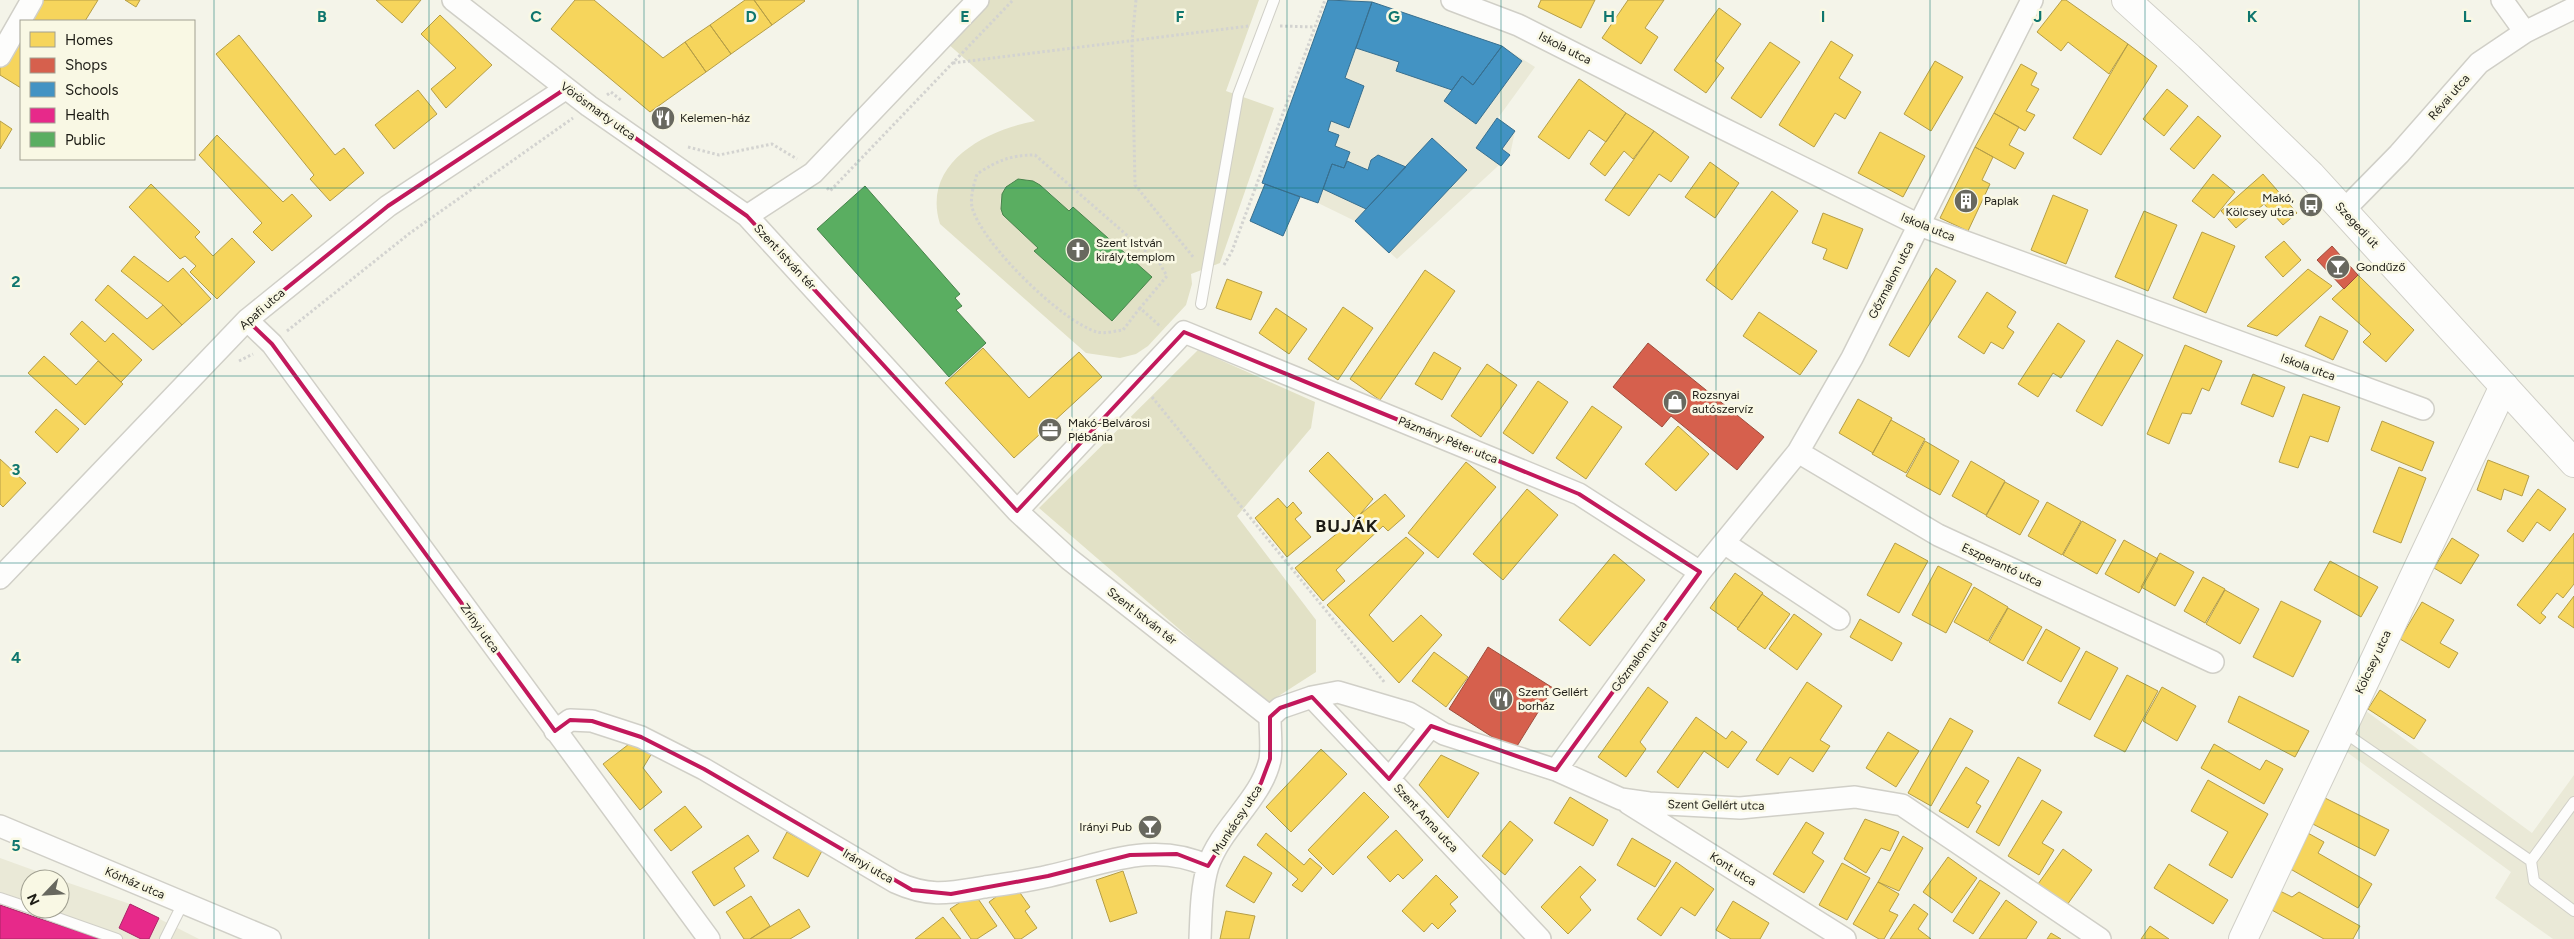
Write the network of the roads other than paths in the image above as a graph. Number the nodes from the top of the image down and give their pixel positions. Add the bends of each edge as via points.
1 (32, 0) edge
2 (453, 0) edge
3 (978, 0) edge
4 (1274, 0) edge
5 (1452, 0) edge
6 (2032, 0) edge
7 (2126, 0) edge
8 (2502, 0) edge
9 (2574, 8) edge
10 (21, 20) edge
11 (20, 21) edge
12 (2525, 32) junction
13 (0, 56) edge
14 (565, 89) junction
15 (2344, 210) junction
16 (747, 216) junction
17 (1919, 225) junction
18 (1201, 304) dead end
19 (247, 320) junction
20 (2504, 386) junction
21 (2423, 409) dead end
22 (1798, 452) junction
23 (2574, 463) edge
24 (1018, 511) junction
25 (1724, 543) junction
26 (1700, 572) junction
27 (0, 578) edge
28 (1839, 619) dead end
29 (2213, 662) dead end
30 (1312, 697) junction
31 (1270, 717) junction
32 (1431, 726) junction
33 (555, 730) junction
34 (2341, 730) junction
35 (1556, 770) junction
36 (1389, 779) junction
37 (1621, 799) junction
38 (2574, 802) edge
39 (0, 826) edge
40 (2531, 861) junction
41 (1208, 866) junction
42 (0, 898) edge
43 (183, 903) junction
44 (20, 905) edge
45 (2574, 911) edge
46 (60, 919) edge
47 (1529, 935) edge
48 (117, 939) edge
49 (165, 939) edge
50 (270, 939) edge
51 (709, 939) edge
52 (1200, 939) edge
53 (1845, 939) edge
54 (2100, 939) edge
55 (2243, 939) edge

1 - 10 street
2 - 14 street, Vörösmarty utca
3 - 16 street, Szent István tér via 813,173
4 - 18 lane via 1238,95
5 - 17 street, Iskola utca via 1518,25
6 - 17 street, Gőzmalom utca
7 - 15 main road, Szegedi út via 2189,57
8 - 12 street
9 - 12 street, Révai utca
11 - 13 street
12 - 15 street, Révai utca via 2479,63 2399,154
14 - 16 street, Vörösmarty utca
14 - 19 street, Apafi utca via 388,206
15 - 20 main road, Szegedi út
16 - 24 street, Szent István tér
17 - 21 street, Iskola utca
17 - 22 street, Gőzmalom utca via 1852,358
19 - 27 street, Apafi utca
19 - 33 street, Zrínyi utca via 278,352
20 - 23 main road, Szegedi út
20 - 34 main road, Kölcsey utca
22 - 25 street, Gőzmalom utca
22 - 29 street, Eszperantó utca via 1938,535
24 - 26 street, Pázmány Péter utca via 1180,336 1579,494
24 - 31 street, Szent István tér via 1069,559
25 - 26 street, Gőzmalom utca
25 - 28 street
26 - 35 street, Gőzmalom utca
30 - 31 street via 1280,708
30 - 32 street, Szent Gellért utca via 1338,692 1409,713
30 - 36 street, Szent Anna utca
31 - 41 street, Munkácsy utca via 1270,759 1262,783 1226,832
32 - 35 street, Szent Gellért utca via 1444,734
32 - 36 street
33 - 41 street, Irányi utca via 570,720 592,720 641,737 704,768 895,882 925,893 951,894 1048,876 1130,855 1177,854
33 - 51 street, Zrínyi utca
34 - 40 lane
34 - 55 main road, Kölcsey utca
35 - 37 street, Szent Gellért utca
36 - 47 street, Szent Anna utca
37 - 53 street, Kont utca
37 - 54 street, Szent Gellért utca via 1740,808 1855,796 1902,805
38 - 40 lane
39 - 43 street, Kórház utca
40 - 45 lane via 2534,882
41 - 52 street, Munkácsy utca
42 - 44 lane
43 - 49 lane
43 - 50 street, Kórház utca
46 - 48 lane

